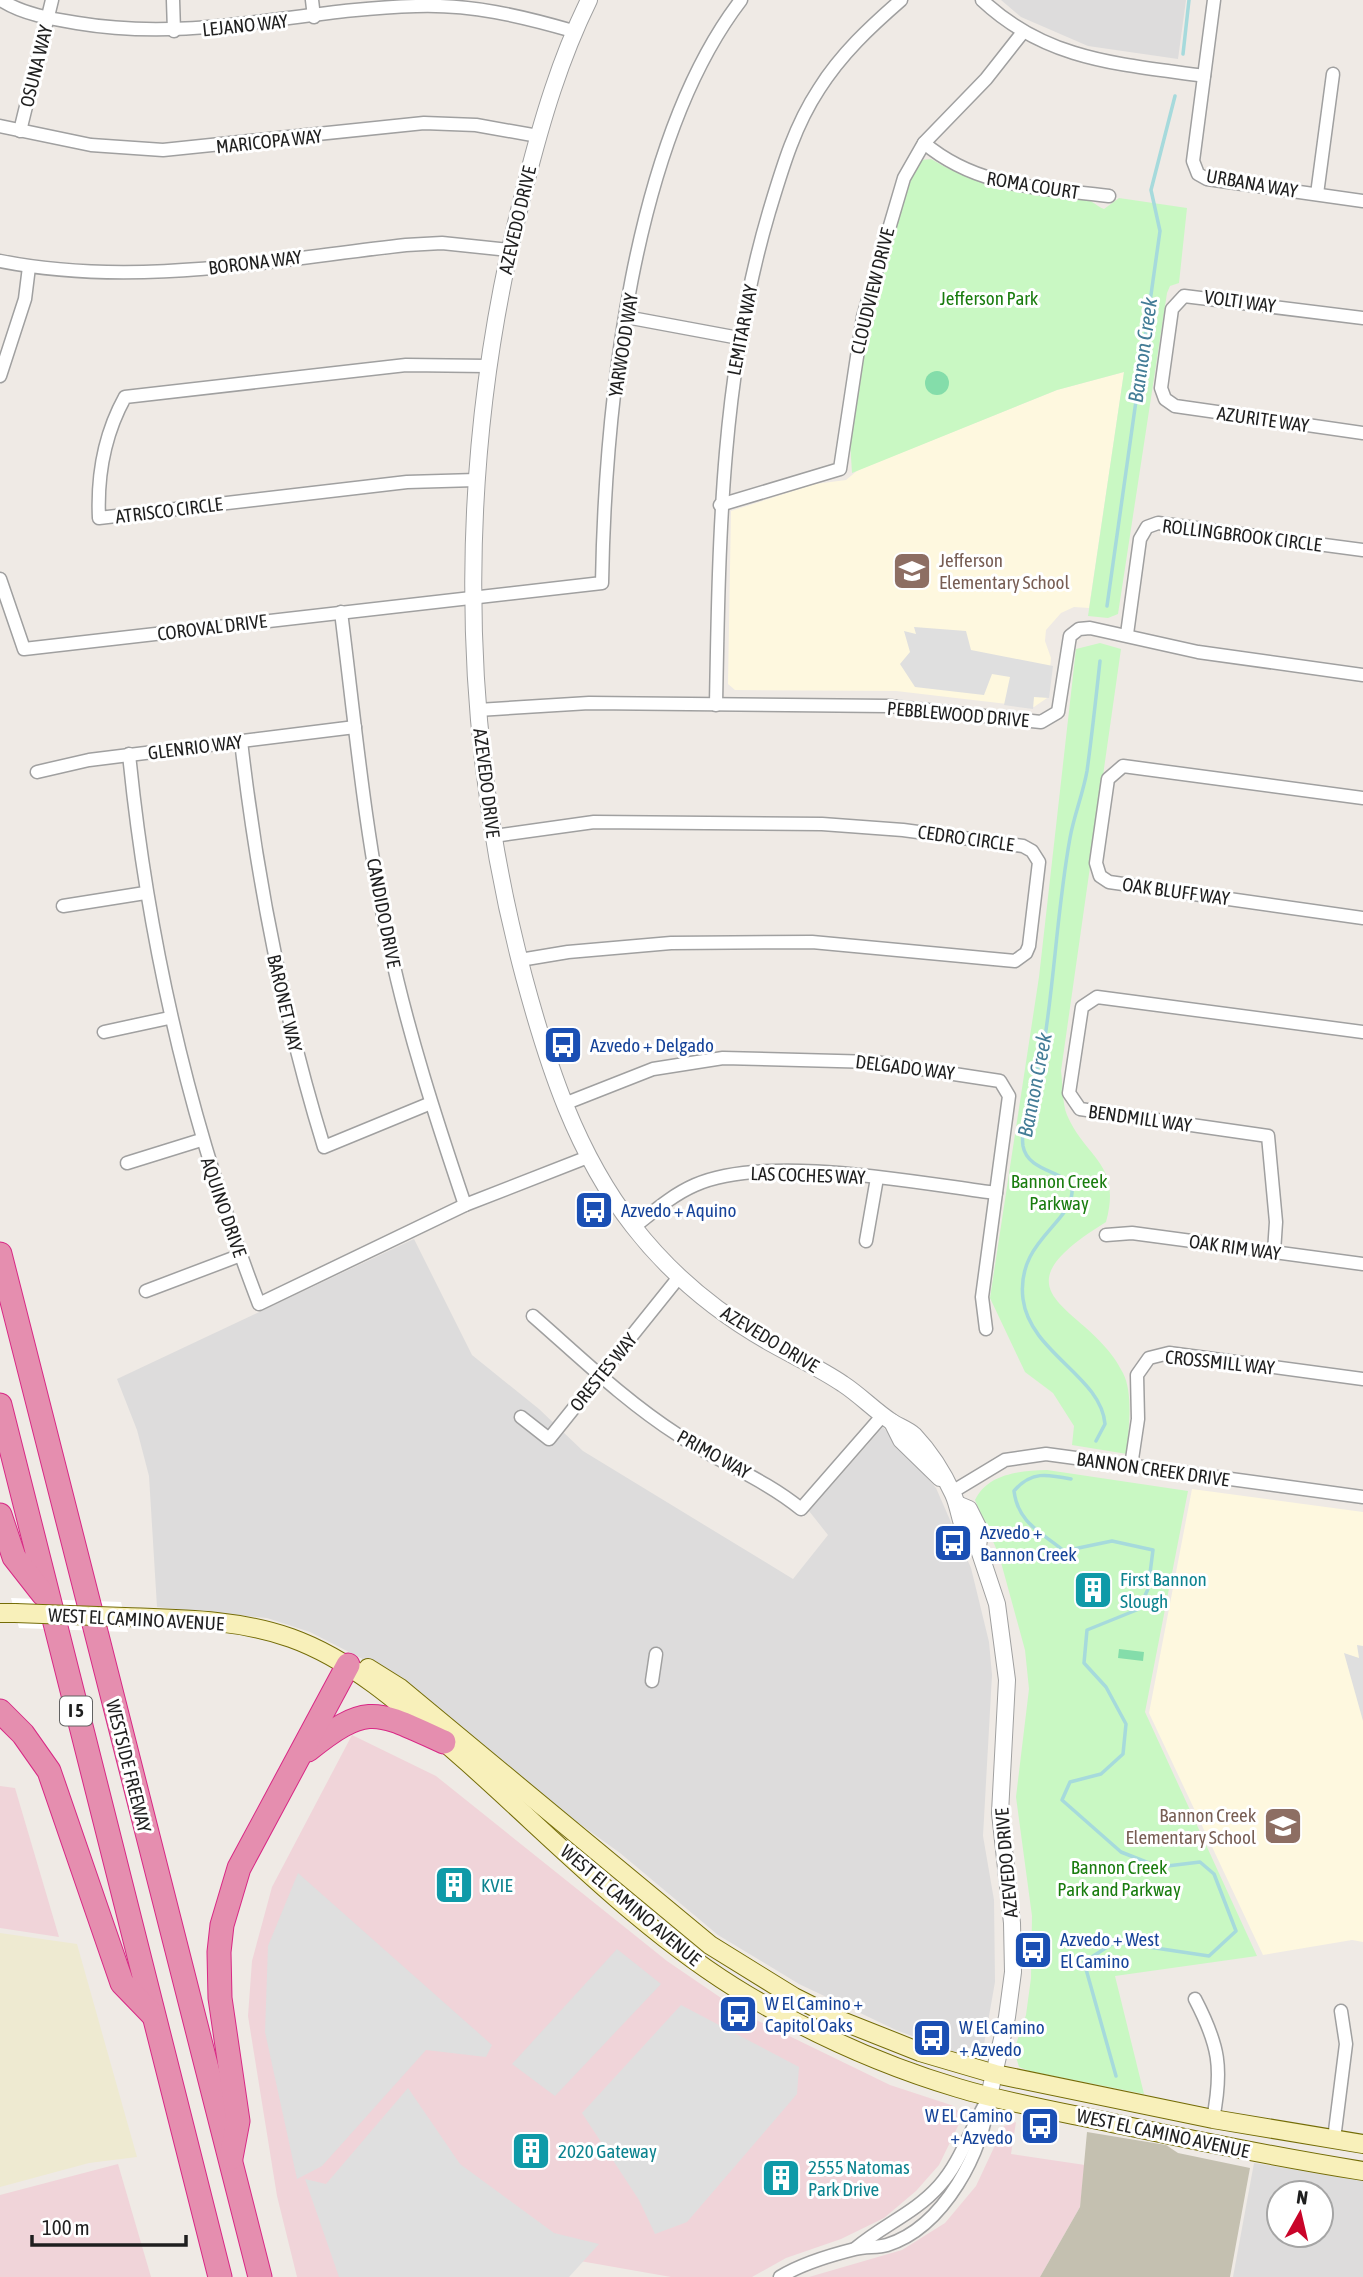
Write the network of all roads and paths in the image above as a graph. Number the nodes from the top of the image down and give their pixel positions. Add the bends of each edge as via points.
1 (1, 0) edge
2 (52, 0) edge
3 (173, 0) edge
4 (312, 0) edge
5 (589, 0) edge
6 (741, 0) edge
7 (901, 0) edge
8 (982, 0) edge
9 (1214, 0) edge
10 (48, 17) junction
11 (314, 17) junction
12 (174, 31) junction
13 (573, 31) junction
14 (1023, 32) junction
15 (1333, 74) dead end
16 (1204, 76) junction
17 (0, 126) edge
18 (20, 131) junction
19 (538, 136) junction
20 (924, 143) junction
21 (1317, 194) junction
22 (1109, 196) dead end
23 (1363, 201) edge
24 (509, 250) junction
25 (0, 261) edge
26 (29, 267) junction
27 (626, 317) junction
28 (1363, 318) edge
29 (739, 338) junction
30 (488, 366) junction
31 (0, 376) edge
32 (1165, 399) joint
33 (1363, 433) edge
34 (476, 480) junction
35 (720, 505) junction
36 (1363, 550) edge
37 (0, 579) edge
38 (473, 597) junction
39 (341, 612) junction
40 (1127, 634) junction
41 (1363, 675) edge
42 (716, 705) junction
43 (478, 710) junction
44 (355, 727) junction
45 (241, 741) junction
46 (129, 754) junction
47 (37, 772) dead end
48 (1363, 798) edge
49 (494, 836) junction
50 (145, 892) junction
51 (63, 906) dead end
52 (1363, 918) edge
53 (520, 960) junction
54 (169, 1018) junction
55 (104, 1032) dead end
56 (1363, 1032) edge
57 (430, 1103) junction
58 (564, 1104) junction
59 (201, 1140) junction
60 (588, 1157) junction
61 (127, 1163) dead end
62 (877, 1178) junction
63 (996, 1193) junction
64 (465, 1205) junction
65 (634, 1227) junction
66 (1107, 1235) dead end
67 (866, 1241) dead end
68 (1274, 1252) junction
69 (0, 1254) edge
70 (241, 1255) junction
71 (1363, 1264) edge
72 (680, 1277) junction
73 (146, 1291) dead end
74 (533, 1315) dead end
75 (986, 1329) dead end
76 (601, 1375) junction
77 (1363, 1379) edge
78 (0, 1405) edge
79 (521, 1417) dead end
80 (888, 1419) junction
81 (1131, 1466) junction
82 (952, 1493) junction
83 (1363, 1497) edge
84 (0, 1515) edge
85 (47, 1600) junction
86 (8, 1613) edge
87 (656, 1654) dead end
88 (348, 1665) junction
89 (652, 1681) dead end
90 (0, 1711) edge
91 (444, 1742) junction
92 (301, 1756) junction
93 (1195, 1999) dead end
94 (1340, 2011) dead end
95 (154, 2017) junction
96 (995, 2074) junction
97 (989, 2096) junction
98 (1213, 2119) junction
99 (1334, 2139) junction
100 (1363, 2144) edge
101 (230, 2164) junction
102 (1363, 2171) edge
103 (220, 2277) edge
104 (260, 2277) edge
105 (779, 2277) edge

1 - 10 street, LEJANO WAY
2 - 10 street, OSUNA WAY
3 - 12 street
4 - 11 street
5 - 13 street, AZEVEDO DRIVE
6 - 27 street, YARWOOD WAY via 713,40 682,105 653,200
7 - 29 street, LEMITAR WAY via 838,62 802,119 766,223
8 - 14 street
9 - 16 street
10 - 12 street, LEJANO WAY via 107,28
10 - 18 street, OSUNA WAY
11 - 12 street, LEJANO WAY
11 - 13 street, LEJANO WAY via 404,6 452,6 498,11
13 - 19 street, AZEVEDO DRIVE
14 - 16 street via 1080,57
14 - 20 street, CLOUDVIEW DRIVE via 986,79
15 - 21 street
16 - 21 street, URBANA WAY via 1192,161 1198,174
17 - 18 street, MARICOPA WAY
18 - 19 street, MARICOPA WAY via 91,145 163,150 424,123 476,125
19 - 24 street, AZEVEDO DRIVE
20 - 22 street, ROMA COURT via 983,178
20 - 35 street, CLOUDVIEW DRIVE via 900,188 877,262 852,373 840,469
21 - 23 street, URBANA WAY
24 - 26 street, BORONA WAY via 442,243 406,245 128,274
24 - 30 street, AZEVEDO DRIVE
25 - 26 street, BORONA WAY
26 - 31 street via 25,299
27 - 29 street
27 - 38 street, YARWOOD WAY via 607,455 602,583
28 - 32 street, VOLTI WAY via 1184,296 1172,309 1161,388
29 - 35 street, LEMITAR WAY
30 - 34 street, AZEVEDO DRIVE
30 - 34 street, ATRISCO CIRCLE via 406,365 125,397 102,458 99,518 407,482
32 - 33 street, AZURITE WAY via 1175,406
34 - 38 street, AZEVEDO DRIVE
35 - 42 street, LEMITAR WAY
36 - 40 street, ROLLINGBROOK CIRCLE via 1150,525 1140,539
37 - 39 street, COROVAL DRIVE via 24,649
38 - 39 street, COROVAL DRIVE
38 - 43 street, AZEVEDO DRIVE
39 - 44 street, CANDIDO DRIVE
40 - 41 street, PEBBLEWOOD DRIVE via 1198,652
40 - 42 street, PEBBLEWOOD DRIVE via 1090,628 1070,636 1058,712 1041,722 889,706
42 - 43 street, PEBBLEWOOD DRIVE via 589,702
43 - 49 street, AZEVEDO DRIVE
44 - 45 street, GLENRIO WAY
44 - 57 street, CANDIDO DRIVE via 384,921
45 - 46 street, GLENRIO WAY
45 - 57 street, BARONET WAY via 271,946 324,1147
46 - 47 street, GLENRIO WAY
46 - 50 street, AQUINO DRIVE
48 - 52 street, OAK BLUFF WAY via 1123,766 1108,779 1096,863 1100,876 1109,882
49 - 53 street, AZEVEDO DRIVE
49 - 53 street, CEDRO CIRCLE via 594,822 866,826 1023,846 1039,862 1029,946 1014,961 812,942 671,943
50 - 51 street
50 - 54 street, AQUINO DRIVE
53 - 58 street, AZEVEDO DRIVE
54 - 55 street
54 - 59 street, AQUINO DRIVE
56 - 68 street, BENDMILL WAY via 1097,997 1082,1007 1069,1093 1080,1109 1268,1136 1276,1222
57 - 64 street, CANDIDO DRIVE
58 - 60 street, AZEVEDO DRIVE
58 - 63 street, DELGADO WAY via 653,1069 723,1058 875,1062 994,1078 1004,1084 1009,1096
59 - 61 street
59 - 70 street, AQUINO DRIVE
60 - 64 street, AQUINO DRIVE
60 - 65 street, AZEVEDO DRIVE
62 - 63 street, LAS COCHES WAY
62 - 65 street, LAS COCHES WAY via 810,1172 725,1175 681,1192
62 - 67 street
63 - 75 street, DELGADO WAY via 982,1297
64 - 70 street, AQUINO DRIVE via 260,1304
65 - 72 street, AZEVEDO DRIVE
66 - 68 street, OAK RIM WAY via 1132,1233
68 - 71 street, OAK RIM WAY
69 - 101 highway, WESTSIDE FREEWAY / I 5
70 - 73 street
72 - 76 street, ORESTES WAY
72 - 80 street, AZEVEDO DRIVE via 746,1329 825,1373
74 - 76 street, PRIMO WAY
76 - 79 street, ORESTES WAY via 549,1439
76 - 80 street, PRIMO WAY via 670,1430 761,1480 801,1509
77 - 81 street, CROSSMILL WAY via 1169,1353 1149,1358 1137,1375 1138,1419
78 - 85 highway, WESTSIDE FREEWAY / I 5
80 - 82 street, AZEVEDO DRIVE via 910,1431 941,1469
81 - 82 street, BANNON CREEK DRIVE via 1025,1455 992,1466
81 - 83 street, BANNON CREEK DRIVE
82 - 96 street, AZEVEDO DRIVE via 969,1509 980,1531 978,1547 997,1604 1007,1680 1000,1812 1013,1972
84 - 85 highway via 14,1557
85 - 95 highway, WESTSIDE FREEWAY / I 5
86 - 88 main road, WEST EL CAMINO AVENUE, bridge via 196,1619 268,1631
87 - 89 street
88 - 91 main road, WEST EL CAMINO AVENUE
88 - 92 highway
88 - 96 main road, WEST EL CAMINO AVENUE via 362,1665 400,1688 675,1919 750,1971 842,2021 920,2052
90 - 95 highway via 49,1771 122,1983
91 - 92 highway via 386,1716 373,1715 339,1725
91 - 97 main road, WEST EL CAMINO AVENUE via 697,1963 805,2027 856,2051
92 - 101 highway via 239,1868 222,1924 220,1998 238,2121
93 - 98 street via 1219,2060 1220,2085
94 - 99 street via 1346,2044
95 - 103 highway, WESTSIDE FREEWAY / I 5
96 - 97 street, AZEVEDO DRIVE
96 - 98 main road, WEST EL CAMINO AVENUE
97 - 102 main road, WEST EL CAMINO AVENUE via 1238,2150
97 - 105 street via 986,2124 973,2159 922,2224 890,2244 856,2248
98 - 99 main road, WEST EL CAMINO AVENUE
99 - 100 main road, WEST EL CAMINO AVENUE
101 - 104 highway, WESTSIDE FREEWAY / I 5

